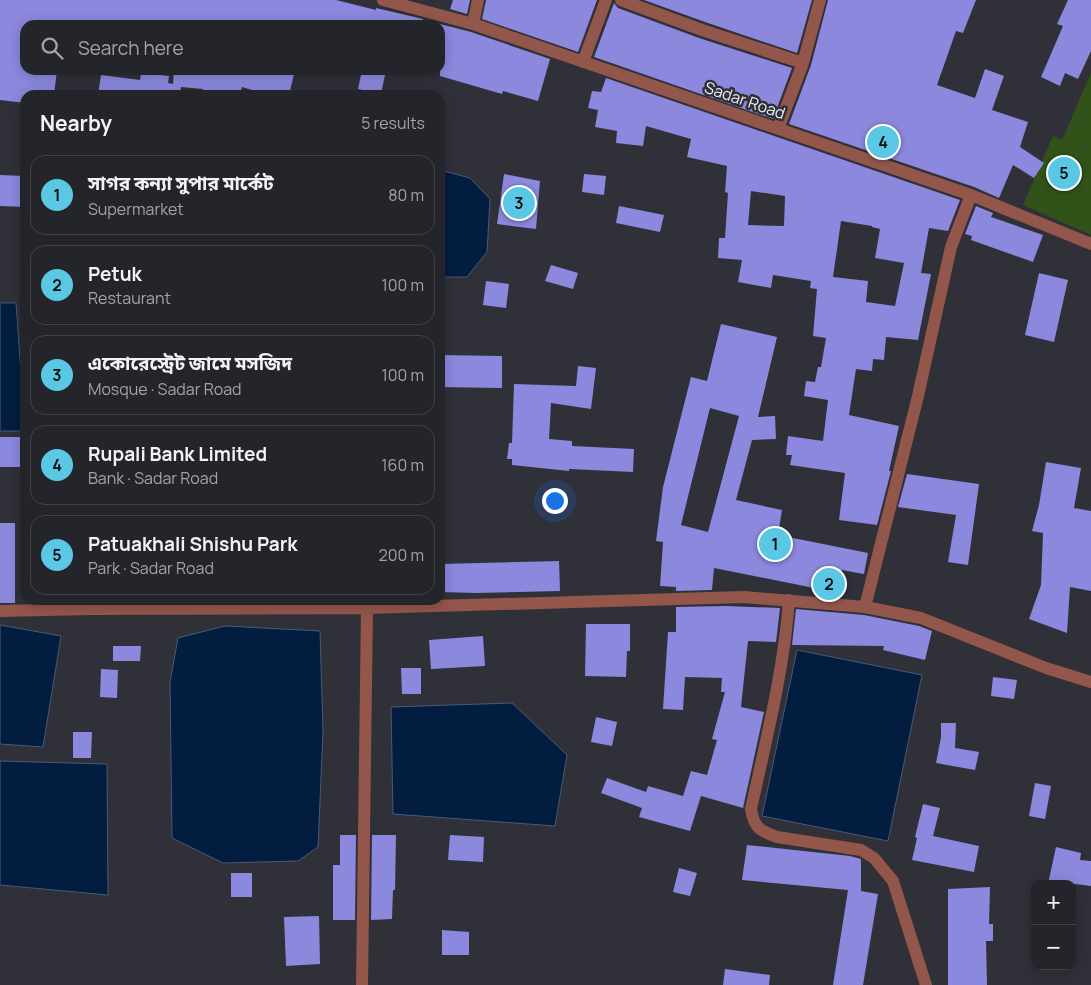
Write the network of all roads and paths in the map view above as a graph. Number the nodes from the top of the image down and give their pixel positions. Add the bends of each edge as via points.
1 (384, 0) edge
2 (478, 0) edge
3 (606, 0) edge
4 (621, 0) edge
5 (820, 0) edge
6 (473, 24) junction
7 (583, 62) junction
8 (803, 63) junction
9 (778, 129) junction
10 (971, 195) junction
11 (1091, 244) edge
12 (789, 600) junction
13 (865, 607) junction
14 (367, 608) junction
15 (0, 611) edge
16 (1091, 682) edge
17 (362, 985) edge
18 (926, 985) edge

1 - 6 street, Sadar Road
2 - 6 street
3 - 7 street
4 - 8 street
5 - 8 street
6 - 7 street, Sadar Road
7 - 9 street, Sadar Road
8 - 9 street
9 - 10 street, Sadar Road
10 - 11 street, Sadar Road
10 - 13 street via 951,247 918,396
12 - 13 street
12 - 14 street via 744,597
12 - 18 street via 778,682 751,809 753,821 764,833 860,850 874,858 893,881
13 - 16 street via 921,618 1046,668
14 - 15 street
14 - 17 street

